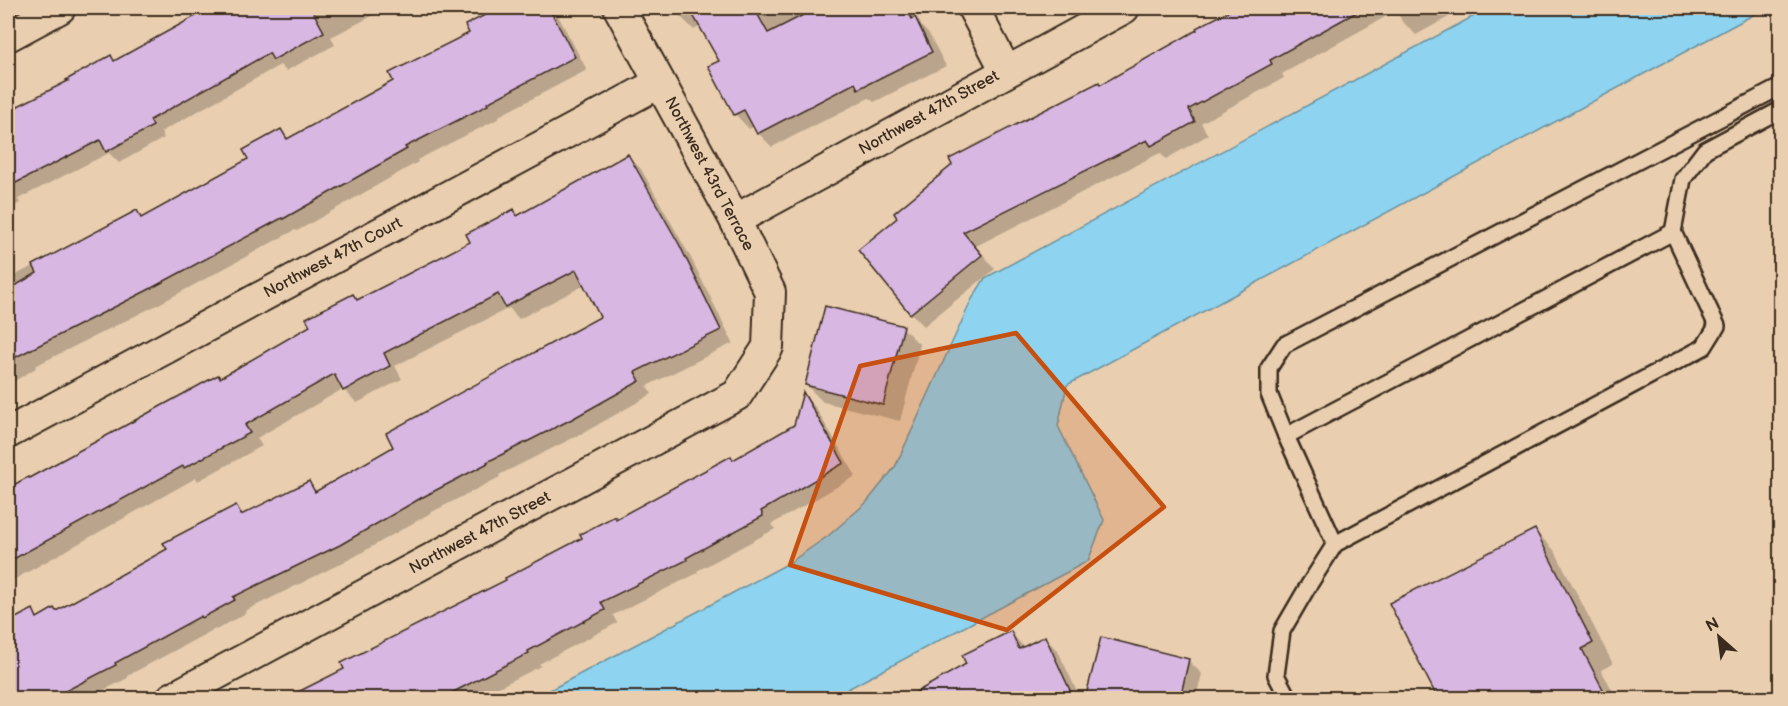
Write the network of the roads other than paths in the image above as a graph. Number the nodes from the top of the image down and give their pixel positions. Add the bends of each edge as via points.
1 (60, 8) edge
2 (619, 8) edge
3 (973, 8) edge
4 (1124, 8) edge
5 (8, 36) edge
6 (1006, 71) junction
7 (659, 83) junction
8 (1780, 87) edge
9 (1780, 110) edge
10 (735, 220) junction
11 (1673, 232) junction
12 (768, 348) joint
13 (8, 433) edge
14 (1286, 436) junction
15 (1335, 544) junction
16 (172, 699) edge
17 (1288, 699) edge

1 - 5 street
2 - 7 street, Northwest 43rd Terrace
3 - 6 street
4 - 6 street, Northwest 47th Street
6 - 10 street, Northwest 47th Street
7 - 10 street, Northwest 43rd Terrace
7 - 13 street, Northwest 47th Court
8 - 14 lane via 1284,345 1269,368 1269,394
9 - 11 lane via 1705,150 1683,179
10 - 12 street, Northwest 43rd Terrace via 770,292
11 - 14 lane
11 - 15 lane via 1718,326 1704,347
12 - 16 street, Northwest 47th Street via 737,395
14 - 15 lane
15 - 17 lane via 1282,631 1276,675

